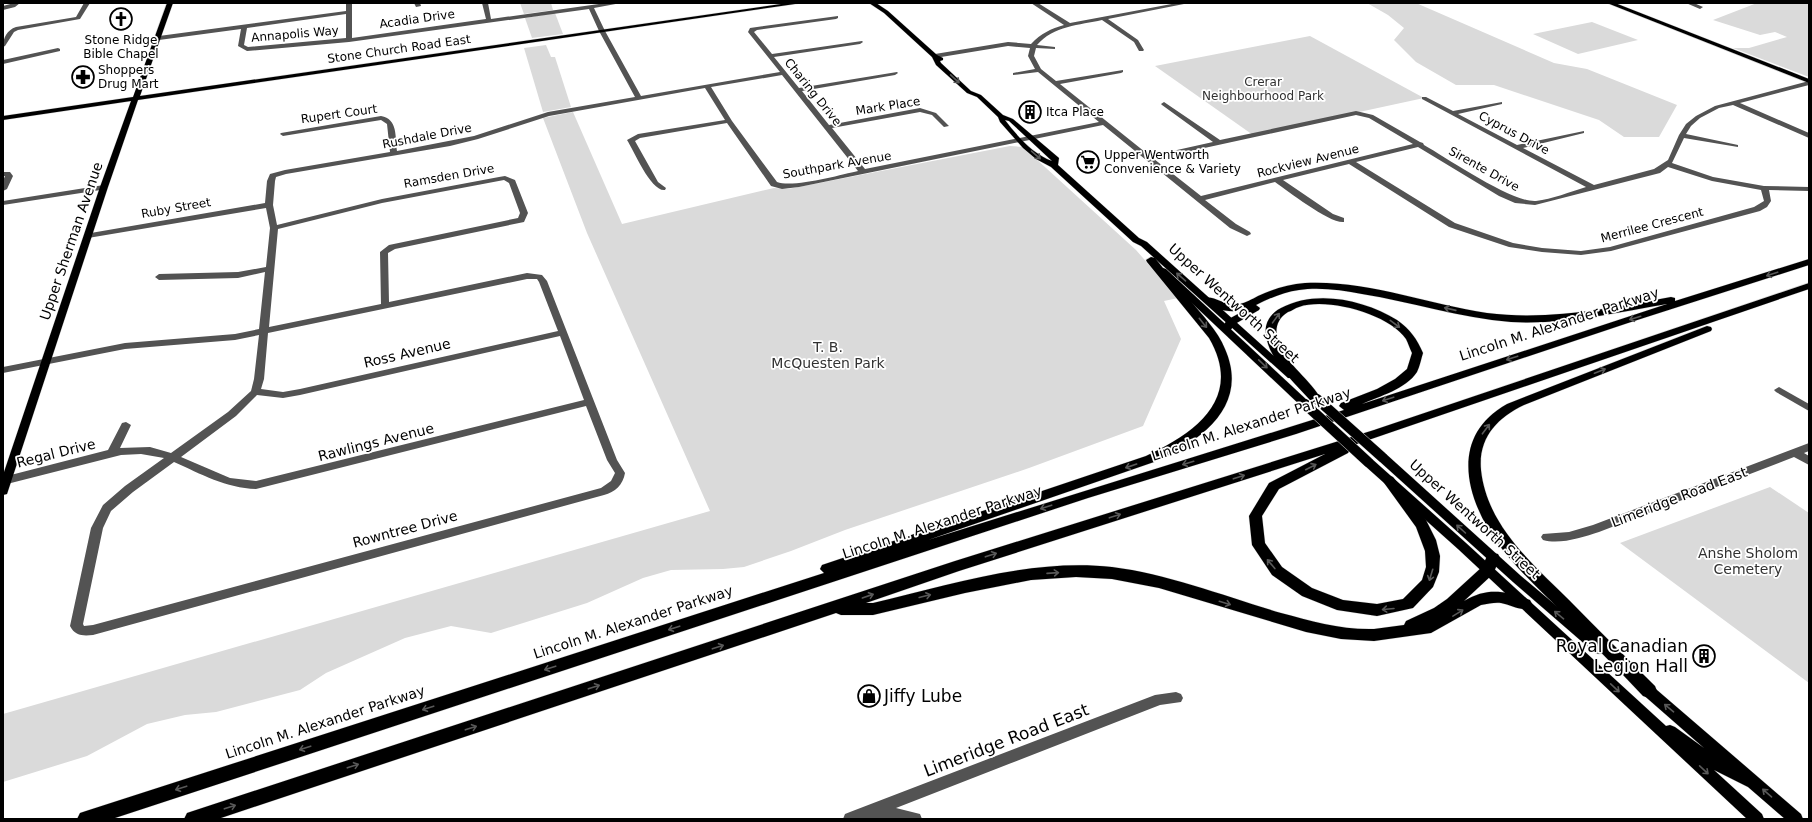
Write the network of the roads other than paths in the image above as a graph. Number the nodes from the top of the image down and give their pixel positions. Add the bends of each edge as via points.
1 (17, 3) edge
2 (87, 3) edge
3 (170, 3) edge
4 (349, 3) edge
5 (486, 3) edge
6 (618, 3) edge
7 (799, 3) edge
8 (872, 3) edge
9 (881, 3) edge
10 (1034, 3) edge
11 (1186, 3) edge
12 (1610, 3) edge
13 (1689, 3) edge
14 (591, 7) junction
15 (1700, 7) dead end
16 (3, 8) edge
17 (349, 12) junction
18 (886, 12) junction
19 (836, 16) dead end
20 (1104, 19) junction
21 (489, 21) junction
22 (1070, 25) junction
23 (244, 26) junction
24 (602, 31) junction
25 (159, 38) junction
26 (349, 40) junction
27 (860, 42) dead end
28 (3, 45) edge
29 (1033, 46) junction
30 (1053, 48) dead end
31 (58, 50) dead end
32 (1142, 50) dead end
33 (770, 56) junction
34 (935, 56) junction
35 (3, 62) edge
36 (1039, 70) junction
37 (1121, 71) dead end
38 (784, 73) junction
39 (895, 73) dead end
40 (1015, 74) dead end
41 (1809, 82) edge
42 (1055, 83) junction
43 (707, 86) junction
44 (797, 90) junction
45 (979, 96) junction
46 (135, 98) junction
47 (639, 98) junction
48 (1424, 98) dead end
49 (1500, 103) dead end
50 (1734, 103) junction
51 (1164, 104) dead end
52 (1452, 113) junction
53 (1001, 116) junction
54 (3, 118) edge
55 (728, 121) junction
56 (1104, 123) junction
57 (946, 126) dead end
58 (828, 127) junction
59 (1582, 132) dead end
60 (282, 134) dead end
61 (1682, 135) junction
62 (1809, 136) edge
63 (1032, 138) junction
64 (1021, 141) junction
65 (1218, 142) junction
66 (1421, 144) junction
67 (1736, 146) dead end
68 (1517, 147) junction
69 (394, 154) junction
70 (1150, 158) junction
71 (1351, 162) junction
72 (1667, 164) junction
73 (1054, 165) junction
74 (863, 172) junction
75 (3, 174) edge
76 (1277, 180) junction
77 (104, 187) junction
78 (662, 188) dead end
79 (1593, 188) junction
80 (1765, 188) junction
81 (3, 189) edge
82 (1809, 189) edge
83 (1199, 198) junction
84 (3, 203) edge
85 (269, 205) junction
86 (1341, 220) dead end
87 (274, 228) junction
88 (1247, 234) dead end
89 (88, 236) junction
90 (1136, 240) junction
91 (1151, 260) junction
92 (1809, 262) edge
93 (270, 269) junction
94 (159, 278) dead end
95 (1809, 286) edge
96 (1332, 287) junction
97 (1699, 298) junction
98 (1773, 299) junction
99 (1208, 300) junction
100 (385, 306) junction
101 (1229, 325) junction
102 (264, 331) junction
103 (564, 332) junction
104 (45, 362) junction
105 (3, 370) edge
106 (1778, 390) dead end
107 (255, 392) junction
108 (1315, 398) junction
109 (589, 402) junction
110 (1809, 408) edge
111 (126, 425) dead end
112 (1292, 431) junction
113 (1378, 433) junction
114 (1809, 447) edge
115 (112, 453) junction
116 (1796, 453) junction
117 (171, 458) junction
118 (1809, 461) edge
119 (1388, 480) junction
120 (5, 485) edge
121 (1547, 537) dead end
122 (1491, 564) junction
123 (1525, 604) junction
124 (832, 610) junction
125 (724, 611) junction
126 (1395, 632) junction
127 (1649, 691) junction
128 (1176, 698) dead end
129 (1634, 705) junction
130 (1753, 782) junction
131 (86, 819) edge
132 (193, 819) edge
133 (850, 819) edge
134 (870, 819) edge
135 (915, 819) edge
136 (1757, 819) edge
137 (1796, 819) edge

1 - 16 street
2 - 28 street via 78,18 16,29
3 - 25 main road, Upper Sherman Avenue
4 - 17 street
5 - 21 street
6 - 14 street, Acadia Drive
7 - 24 main road, Stone Church Road East
8 - 18 main road, Upper Wentworth Street
9 - 18 main road, Upper Wentworth Street
10 - 22 street
11 - 20 street
12 - 41 main road
13 - 15 street
14 - 21 street, Acadia Drive
14 - 24 street
17 - 23 street
17 - 26 street
18 - 34 main road, Upper Wentworth Street
19 - 33 street, Charing Drive via 752,30
20 - 22 street
20 - 32 street via 1136,41
21 - 26 street, Acadia Drive
22 - 29 street via 1044,35
23 - 25 street
23 - 26 street, Annapolis Way via 240,46 247,49
24 - 46 main road, Stone Church Road East
24 - 47 street
25 - 46 main road, Upper Sherman Avenue
27 - 33 street
29 - 30 street
29 - 34 street via 1001,45
29 - 36 street via 1031,56
31 - 35 street
33 - 38 street, Charing Drive
34 -> 45 main road, Upper Wentworth Street via 938,64 969,92
34 - 45 main road, Upper Wentworth Street via 949,64 978,90
36 - 40 street
36 - 42 street
37 - 42 street
38 - 43 street, Rushdale Drive
38 - 44 street, Charing Drive
39 - 44 street
41 - 50 street
42 - 56 street
43 - 47 street, Rushdale Drive
43 - 55 street, Southpark Avenue
44 - 58 street, Charing Drive
45 - 53 main road, Upper Wentworth Street
46 - 54 main road, Stone Church Road East
46 - 77 main road, Upper Sherman Avenue
47 - 69 street, Rushdale Drive via 548,114 476,138
48 - 52 street, Cyprus Drive
49 - 52 street
50 - 61 street via 1717,107 1698,117 1688,125
50 - 62 street
51 - 65 street
52 - 68 street, Cyprus Drive
53 - 63 main road, Upper Wentworth Street via 1011,120
53 - 64 main road, Upper Wentworth Street via 1002,121
55 - 74 street, Southpark Avenue via 778,186 786,187
55 - 78 street via 638,136 631,140 655,183
56 - 63 street, Southpark Avenue
56 - 70 street
57 - 58 street, Mark Place via 934,114 920,110
58 - 74 street, Charing Drive
59 - 68 street
60 - 69 street, Rupert Court via 381,118 390,123
61 - 67 street
61 - 72 street via 1674,156
63 - 64 street, Southpark Avenue
63 - 73 main road, Upper Wentworth Street via 1056,160
64 -> 73 main road, Upper Wentworth Street via 1044,162
64 - 74 street, Southpark Avenue
65 - 66 street, Sirente Drive via 1356,112 1371,116
65 - 70 street, Sirente Drive
66 - 71 street, Rockview Avenue
66 - 79 street, Sirente Drive via 1452,165 1518,201 1535,203
68 - 79 street, Cyprus Drive
69 - 85 street, Rushdale Drive via 273,176
70 - 83 street
71 - 76 street, Rockview Avenue
71 - 80 street, Merrilee Crescent via 1452,225 1512,245 1581,253 1611,250 1757,209 1768,201
72 - 79 street, Sirente Drive via 1658,171
72 - 80 street via 1712,179
73 - 90 main road, Upper Wentworth Street
75 - 81 street via 9,176
76 - 83 street, Rockview Avenue
76 - 86 street via 1330,216
77 - 84 street
77 - 89 main road, Upper Sherman Avenue
80 - 82 street
83 - 88 street
85 - 87 street, Rushdale Drive
85 - 89 street, Ruby Street
87 - 93 street, Rushdale Drive
87 - 100 street, Ramsden Drive via 396,198 505,178 512,182 524,213 521,220 392,247 384,252
89 - 104 main road, Upper Sherman Avenue
90 - 91 main road, Upper Wentworth Street via 1136,246
99 -> 90 main road, Upper Wentworth Street via 1144,244
91 - 101 main road, Upper Wentworth Street
91 -> 125 highway via 1208,329 1224,359 1226,382 1221,402 1208,423 1196,435 1150,459 756,594
92 -> 97 highway, Lincoln M. Alexander Parkway
93 - 94 street via 238,275
93 - 102 street, Rushdale Drive
95 - 98 highway
97 -> 96 highway via 1673,299 1578,317 1530,319 1489,316 1377,293
96 - 99 highway via 1292,288 1237,308 1224,307
96 - 101 highway via 1301,291 1276,298
97 -> 112 highway, Lincoln M. Alexander Parkway
98 - 113 highway
127 -> 98 highway via 1523,563 1497,532 1479,498 1474,480 1474,451 1488,425 1497,416 1520,402 1760,309
99 - 101 main road, Upper Wentworth Street
100 - 102 street, Rowntree Drive
100 - 103 street, Rowntree Drive via 535,276 543,281
101 - 108 main road, Upper Wentworth Street
101 -> 119 main road, Upper Wentworth Street, bridge via 1305,404
102 - 104 street, Rowntree Drive via 224,339 125,346
102 - 107 street via 259,379
103 - 107 street, Ross Avenue via 300,392 283,395
103 - 109 street, Rowntree Drive
104 - 105 street, Rowntree Drive
104 - 120 main road, Upper Sherman Avenue
106 - 110 street
107 - 117 street, Rowntree Drive via 232,414
108 -> 112 highway via 1281,356 1272,340 1272,324 1275,317 1288,307 1318,300 1351,304 1387,318 1411,339 1417,354 1416,362 1406,376 1385,389
122 -> 108 main road, Upper Wentworth Street, bridge via 1382,457
109 - 117 street, Rawlings Avenue via 260,484 233,484
109 - 117 street, Rowntree Drive via 612,460 620,473 619,481 604,491 82,631 75,624 97,528 107,508
111 - 115 street, Regal Drive
112 -> 125 highway, Lincoln M. Alexander Parkway via 1083,495
119 -> 113 highway via 1421,524 1433,551 1434,564 1429,581 1422,593 1406,605 1372,610 1332,604 1286,579 1269,562 1261,549 1257,538 1255,514 1265,495 1274,486
124 -> 113 highway via 955,567
114 - 116 street, Limeridge Road East
115 - 117 street, Regal Drive via 147,451
115 - 120 street, Regal Drive
116 - 118 street
116 - 121 street, Limeridge Road East via 1595,529 1569,536
119 - 122 main road, Upper Wentworth Street
122 - 123 main road, Upper Wentworth Street
122 - 126 highway via 1452,603 1439,612
127 -> 122 main road, Upper Wentworth Street
126 -> 123 highway via 1431,627 1478,600 1500,597
123 -> 129 main road, Upper Wentworth Street
124 -> 126 highway via 873,609 965,586 1031,574 1076,571 1112,573 1159,582 1306,626 1342,633
132 -> 124 highway
125 -> 131 highway, Lincoln M. Alexander Parkway
130 -> 127 main road, Upper Wentworth Street
128 - 133 street, Limeridge Road East via 1160,699
129 - 130 main road via 1712,762
129 -> 136 main road, Upper Wentworth Street
137 -> 130 main road, Upper Wentworth Street
134 - 135 street via 896,815

